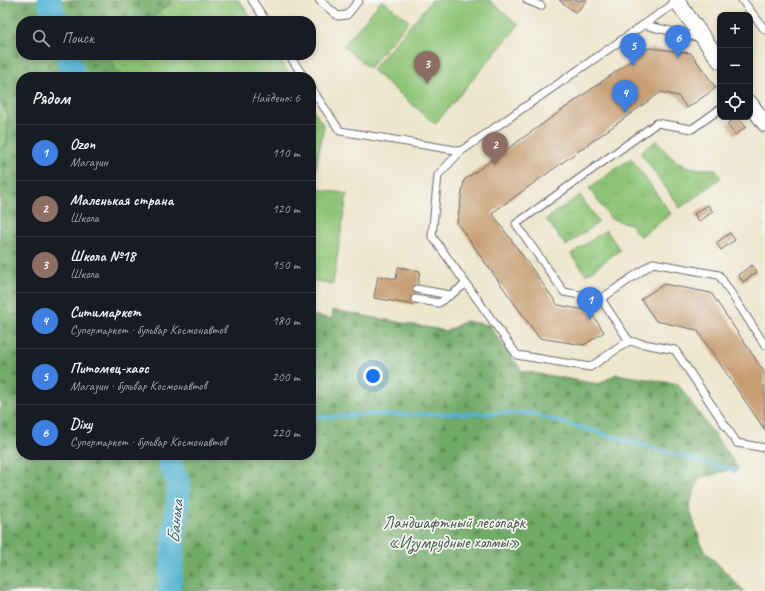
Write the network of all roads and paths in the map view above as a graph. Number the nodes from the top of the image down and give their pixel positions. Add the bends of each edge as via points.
1 (252, 0) edge
2 (319, 0) edge
3 (359, 0) edge
4 (527, 0) edge
5 (742, 0) edge
6 (677, 1) edge
7 (541, 6) dead end
8 (263, 16) edge
9 (644, 25) junction
10 (765, 30) edge
11 (703, 38) junction
12 (717, 57) edge
13 (292, 60) edge
14 (301, 72) edge
15 (316, 95) edge
16 (753, 107) edge
17 (717, 111) edge
18 (765, 124) edge
19 (461, 152) junction
20 (466, 284) junction
21 (417, 289) dead end
22 (450, 295) junction
23 (415, 299) dead end
24 (601, 299) junction
25 (629, 341) junction
26 (765, 345) edge
27 (765, 448) edge

1 - 8 lane
2 - 3 lane via 338,16 347,15
4 - 7 lane
5 - 10 lane
6 - 9 lane
6 - 11 street
9 - 11 lane
9 - 19 lane
11 - 12 street
13 - 14 lane
15 - 19 lane via 340,131
16 - 18 street
17 - 24 lane via 692,129 657,123 516,224 564,292
19 - 20 lane via 438,175 432,236
20 - 22 lane
20 - 25 lane via 517,355 590,367
21 - 22 lane
22 - 23 lane via 439,303
24 - 25 lane
24 - 26 lane via 653,264 719,276
25 - 27 lane via 675,350 737,443

